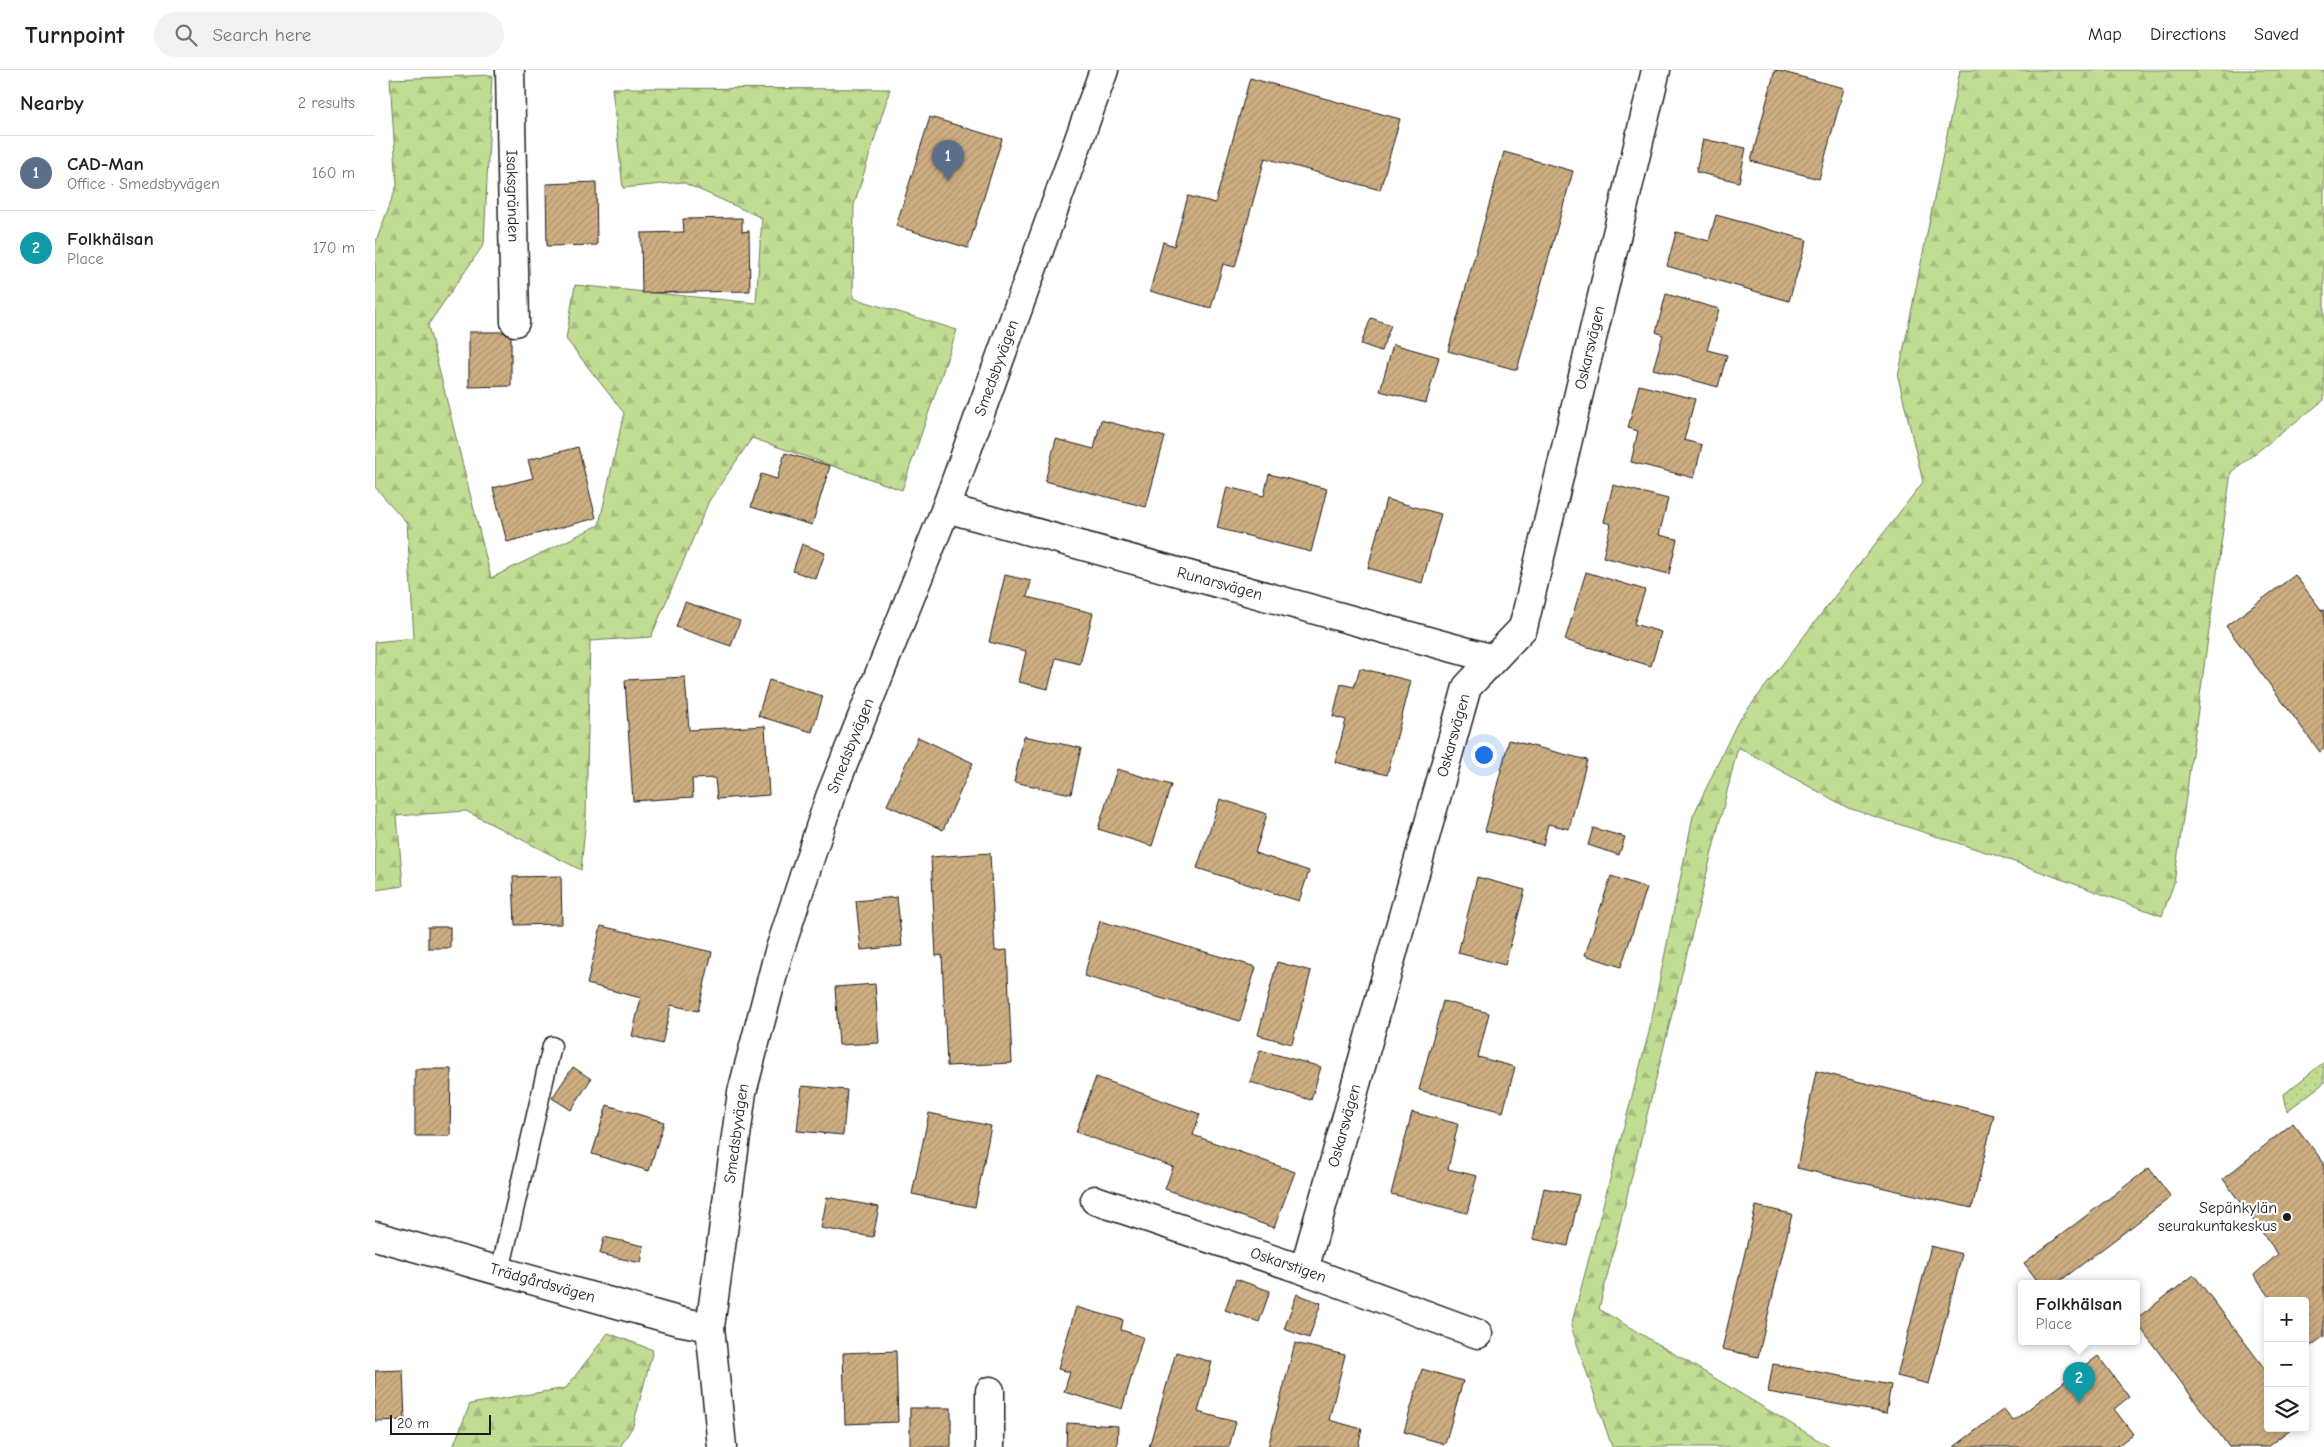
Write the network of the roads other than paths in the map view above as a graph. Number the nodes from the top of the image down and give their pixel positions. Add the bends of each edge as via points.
1 (510, 70) edge
2 (1105, 70) edge
3 (1656, 70) edge
4 (515, 322) dead end
5 (945, 508) junction
6 (1493, 659) junction
7 (552, 1046) dead end
8 (1095, 1200) dead end
9 (375, 1236) edge
10 (1304, 1270) junction
11 (500, 1271) junction
12 (709, 1327) junction
13 (1479, 1334) dead end
14 (990, 1391) dead end
15 (723, 1447) edge
16 (990, 1447) edge

1 - 4 street, Isaksgränden
2 - 5 street, Smedsbyvägen
3 - 6 street, Oskarsvägen via 1523,628
5 - 6 street, Runarsvägen
5 - 12 street, Smedsbyvägen via 830,797 778,955 741,1092
6 - 10 street, Oskarsvägen via 1467,688
7 - 11 lane
8 - 10 street, Oskarstigen
9 - 11 street, Trädgårdsvägen
10 - 13 street, Oskarstigen
11 - 12 street, Trädgårdsvägen
12 - 15 street, Smedsbyvägen
14 - 16 street

